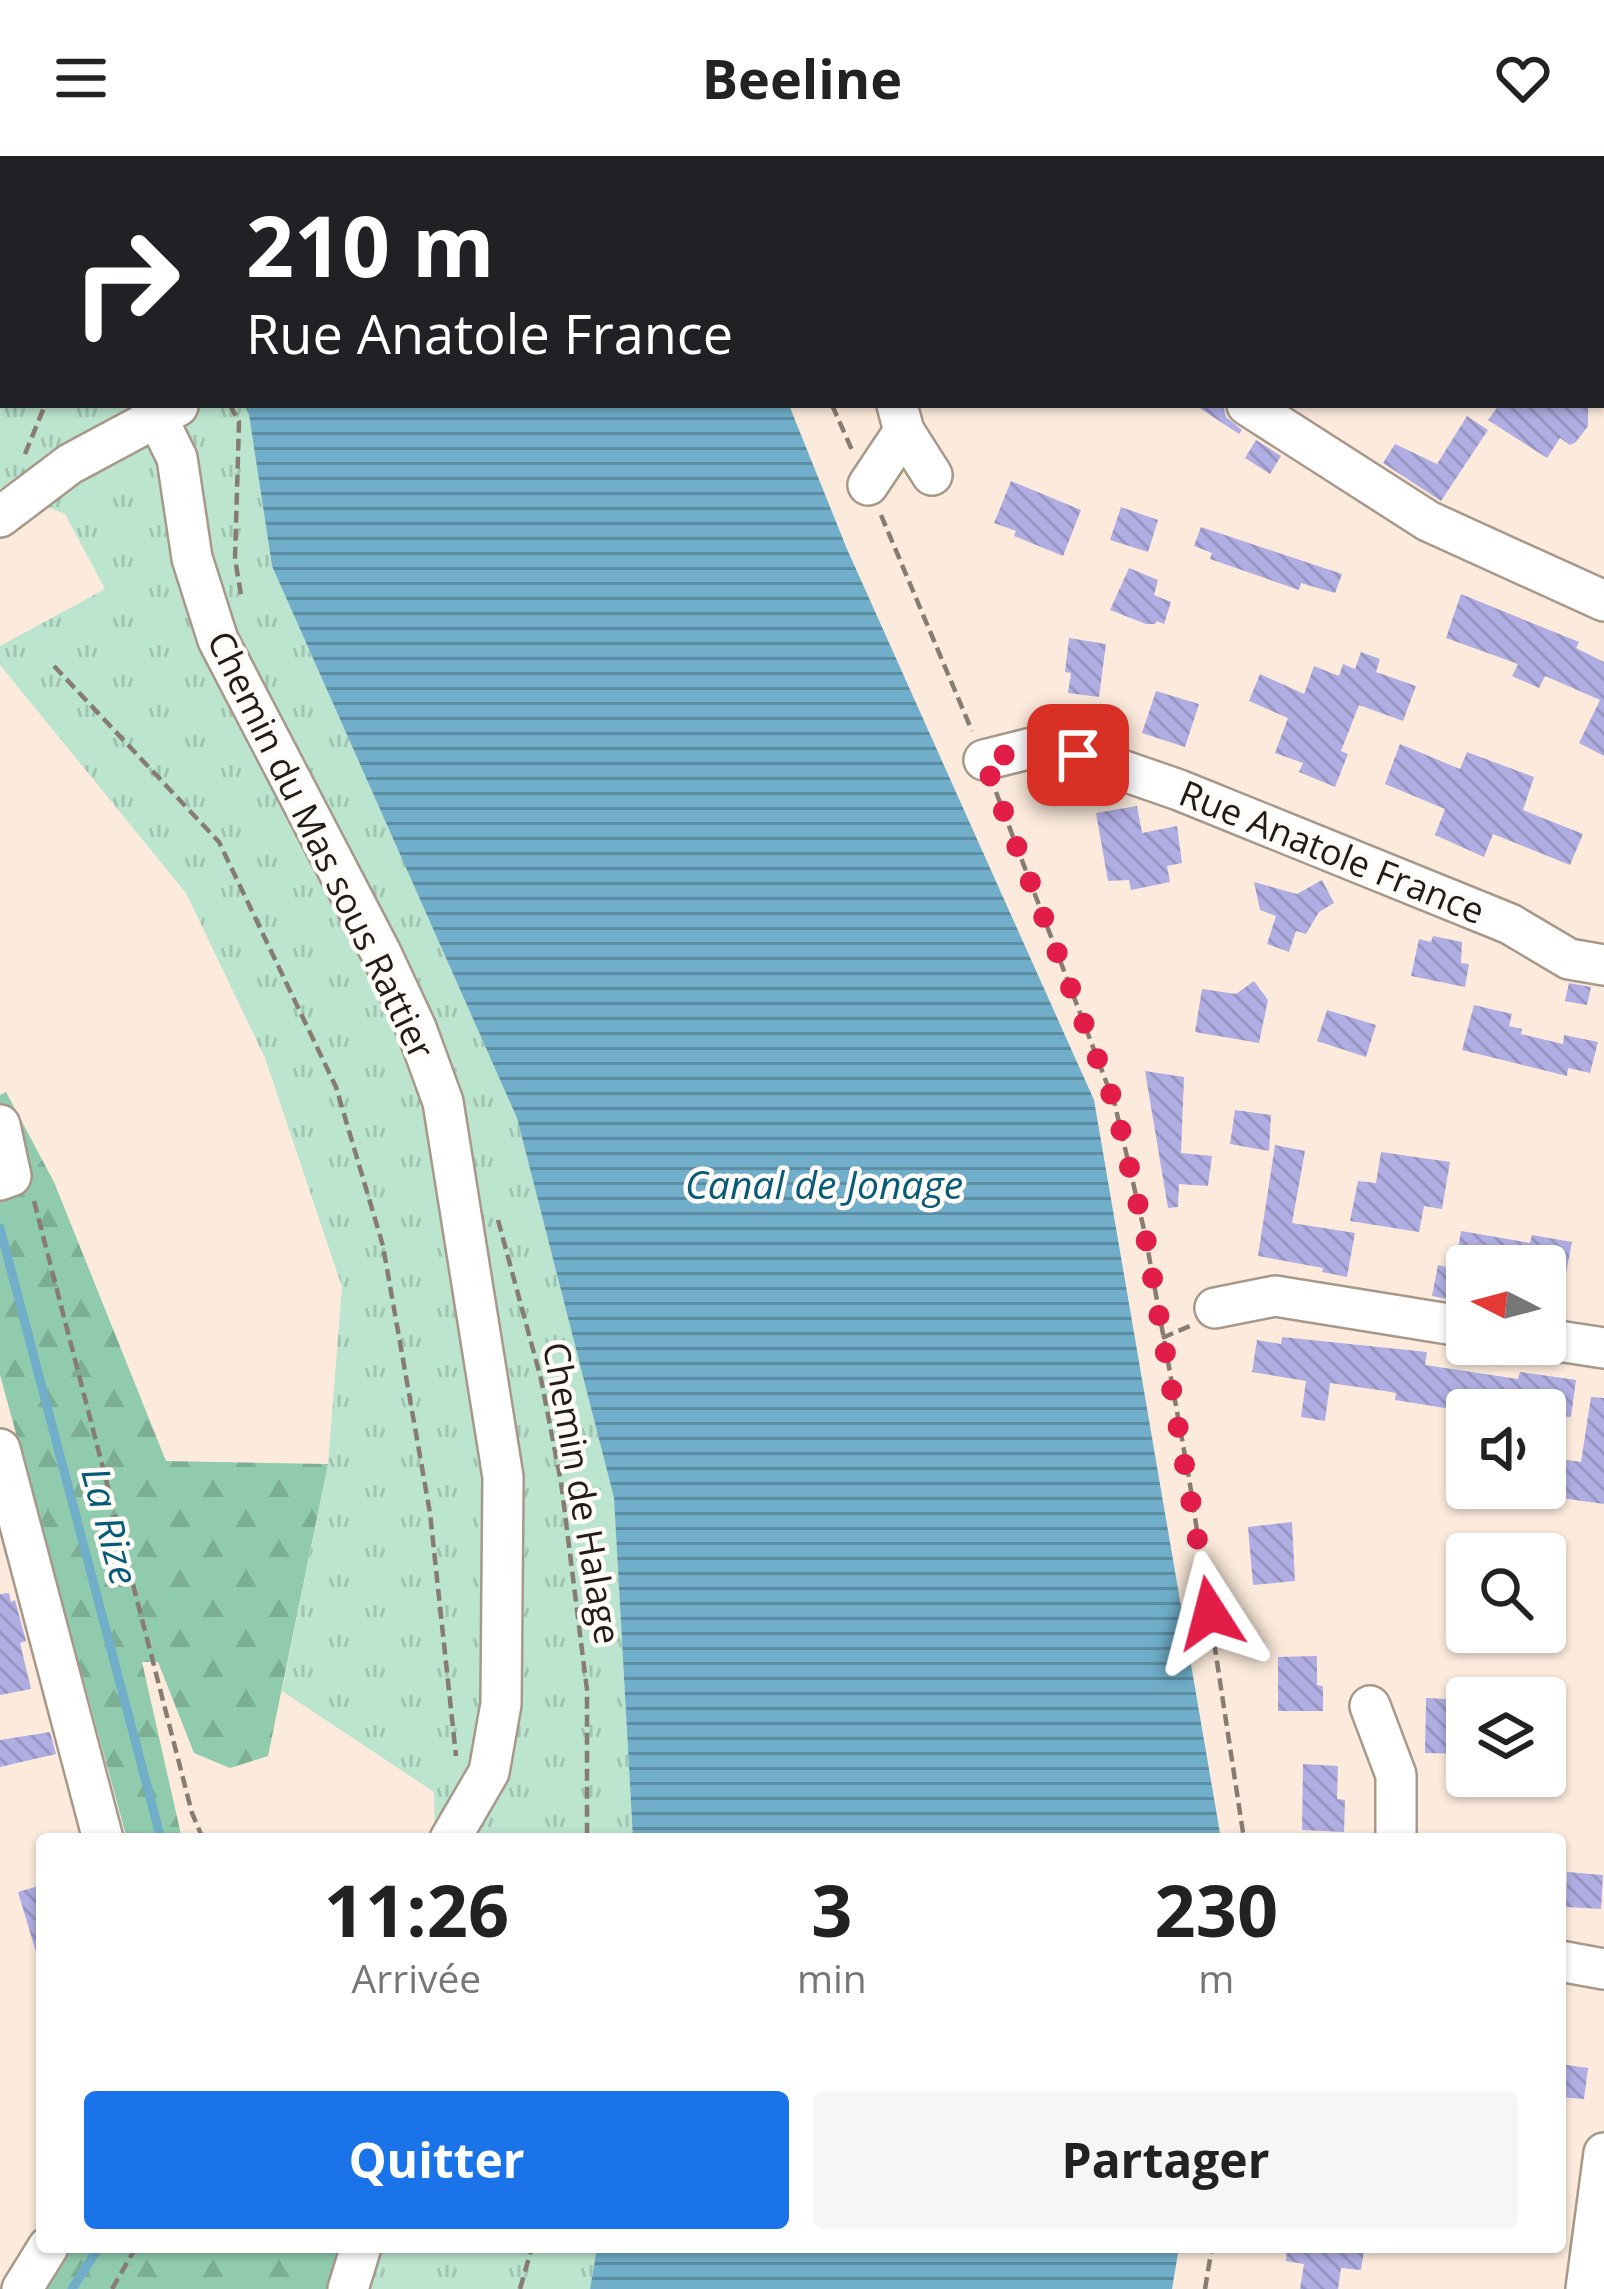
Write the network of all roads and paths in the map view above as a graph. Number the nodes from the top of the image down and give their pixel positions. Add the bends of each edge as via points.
1 (44, 408) edge
2 (231, 408) edge
3 (833, 408) edge
4 (1252, 408) edge
5 (163, 409) edge
6 (900, 418) edge
7 (16, 470) dead end
8 (932, 476) dead end
9 (868, 484) junction
10 (0, 517) edge
11 (1604, 601) edge
12 (244, 610) dead end
13 (54, 666) dead end
14 (984, 760) junction
15 (1604, 965) edge
16 (0, 1125) edge
17 (6, 1178) edge
18 (497, 1215) dead end
19 (1208, 1315) joint
20 (1446, 1324) edge
21 (1162, 1338) junction
22 (1566, 1342) edge
23 (1604, 1348) edge
24 (0, 1449) edge
25 (1370, 1706) dead end
26 (456, 1828) edge
27 (101, 1833) edge
28 (200, 1833) edge
29 (587, 1833) edge
30 (1243, 1833) edge
31 (1396, 1833) edge
32 (1566, 1962) edge
33 (1604, 1969) edge
34 (1604, 2153) edge
35 (44, 2253) edge
36 (133, 2253) edge
37 (359, 2253) edge
38 (530, 2253) edge
39 (1211, 2253) edge
40 (1593, 2276) edge
41 (22, 2289) edge
42 (112, 2289) edge
43 (348, 2289) edge
44 (520, 2289) edge
45 (1205, 2289) edge

1 - 7 path
2 - 12 path
3 - 9 path
4 - 11 street via 1428,521
5 - 10 street
5 - 26 street, Chemin du Mas sous Rattier via 192,558 218,640 381,953 443,1102 503,1477 502,1704 489,1772
6 - 8 street
6 - 9 street
9 - 14 path
13 - 26 path via 219,842 336,1087 383,1246 430,1513
14 - 15 street, Rue Anatole France via 1036,747 1078,755 1510,924 1569,959
14 - 21 path via 1115,1105
16 - 17 street
17 - 28 path via 33,1198
18 - 29 path, Chemin de Halage via 561,1482 587,1690
19 - 20 street via 1275,1296
19 - 21 path
21 - 30 path
22 - 23 street
24 - 27 street
25 - 31 street via 1396,1775
32 - 33 street
34 - 40 street
35 - 41 street
36 - 42 path
37 - 43 street
38 - 44 path
39 - 45 path

